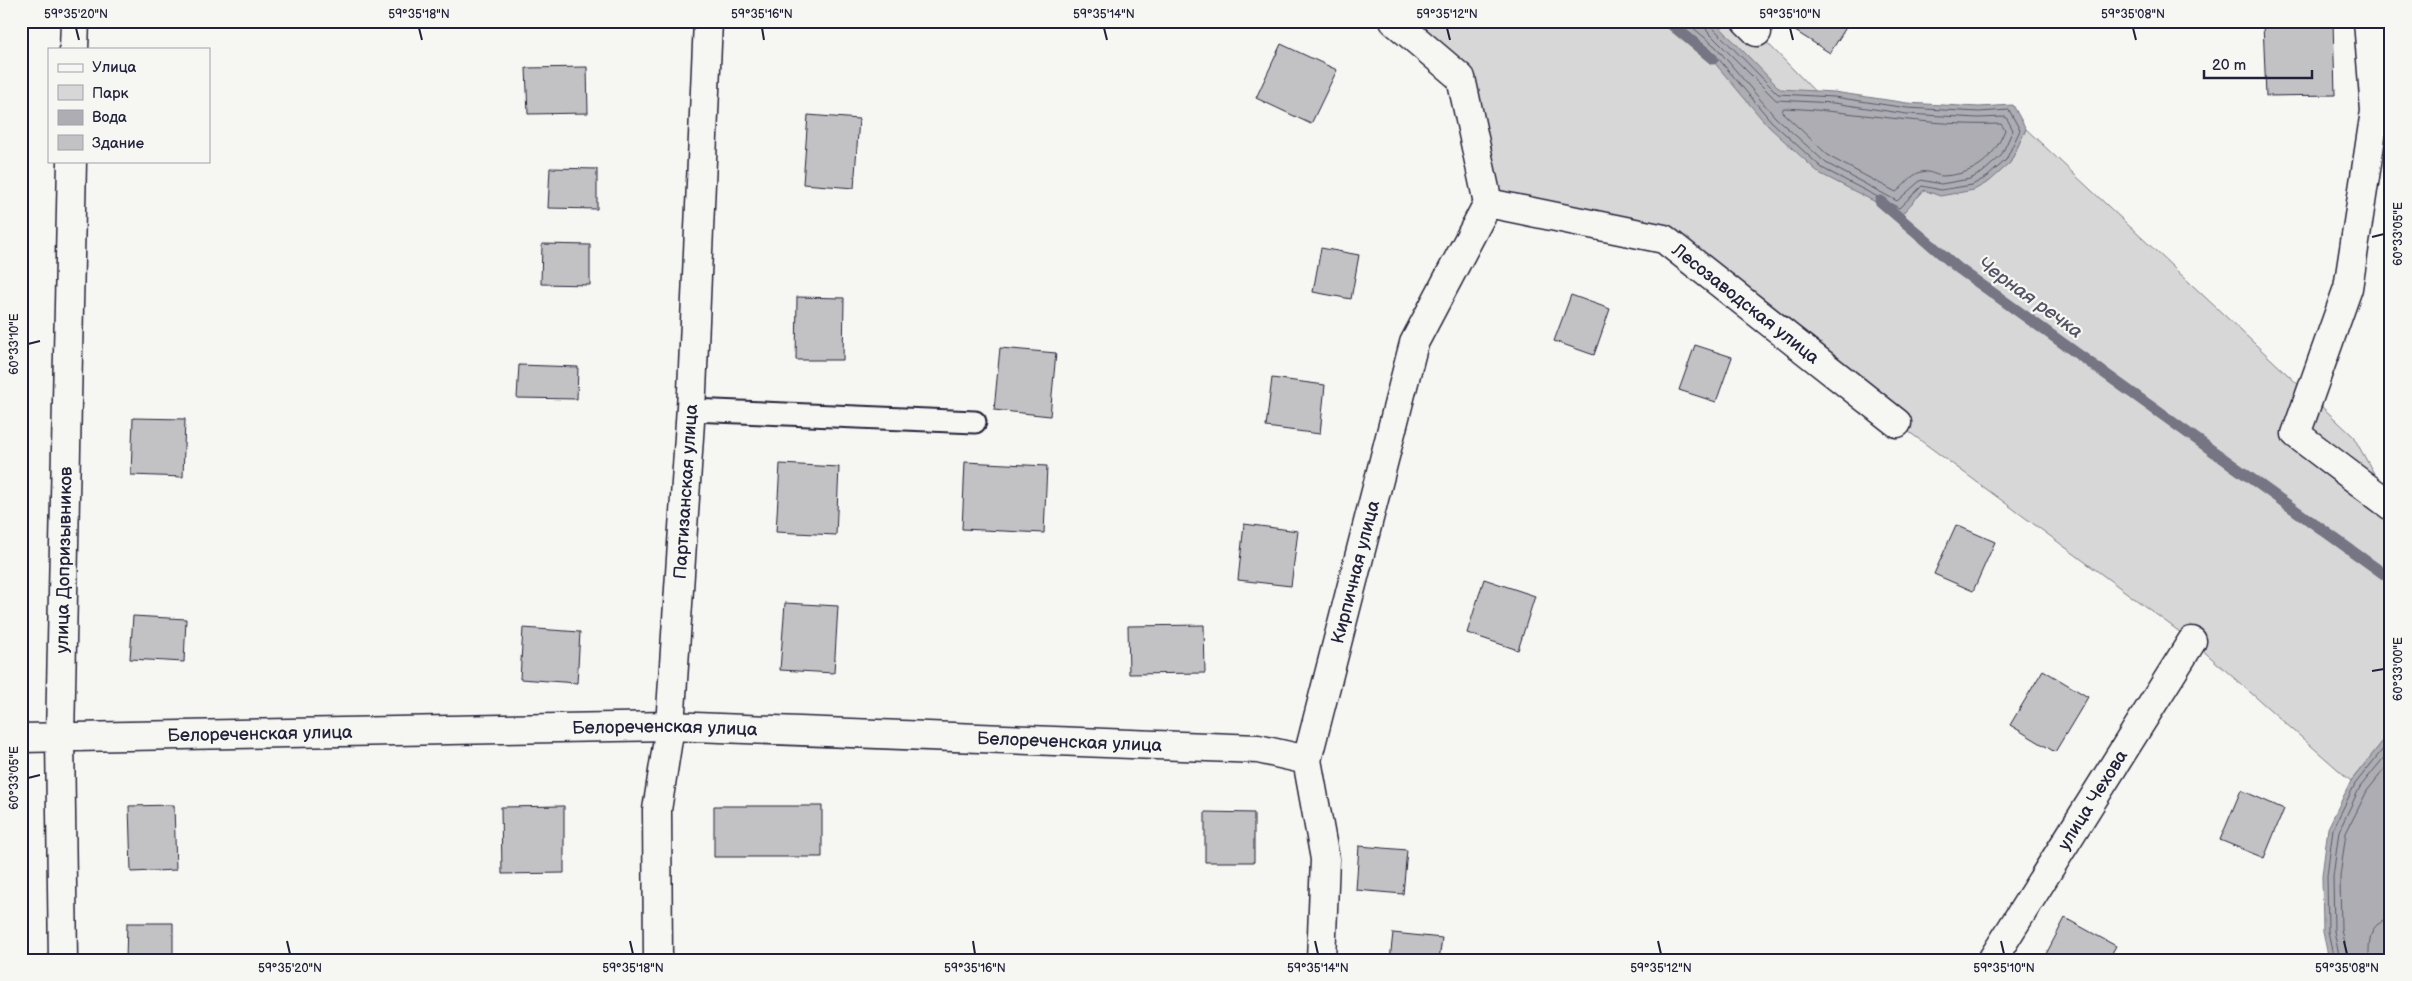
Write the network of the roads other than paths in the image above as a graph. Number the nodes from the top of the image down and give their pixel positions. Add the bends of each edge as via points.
1 (75, 21) edge
2 (708, 21) edge
3 (1394, 21) edge
4 (2368, 21) edge
5 (74, 48) edge
6 (72, 162) edge
7 (1488, 203) junction
8 (691, 410) junction
9 (975, 422) dead end
10 (1898, 424) dead end
11 (2391, 506) edge
12 (2192, 641) dead end
13 (670, 726) junction
14 (21, 738) edge
15 (60, 738) junction
16 (1307, 760) junction
17 (63, 960) edge
18 (658, 960) edge
19 (1321, 960) edge
20 (1992, 960) edge

1 - 5 street
2 - 8 street, Партизанская улица
3 - 7 street via 1461,78
4 - 11 street via 2375,112 2348,288 2296,434
6 - 15 street, улица Допризывников
7 - 10 street, Лесозаводская улица via 1664,239
7 - 16 street, Кирпичная улица via 1414,343
8 - 9 lane
8 - 13 street, Партизанская улица
12 - 20 street, улица Чехова
13 - 15 street, Белореченская улица
13 - 16 street, Белореченская улица via 1258,749
13 - 18 street, Партизанская улица via 657,810
14 - 15 street, Белореченская улица
15 - 17 street, улица Допризывников
16 - 19 street, Кирпичная улица via 1326,859

